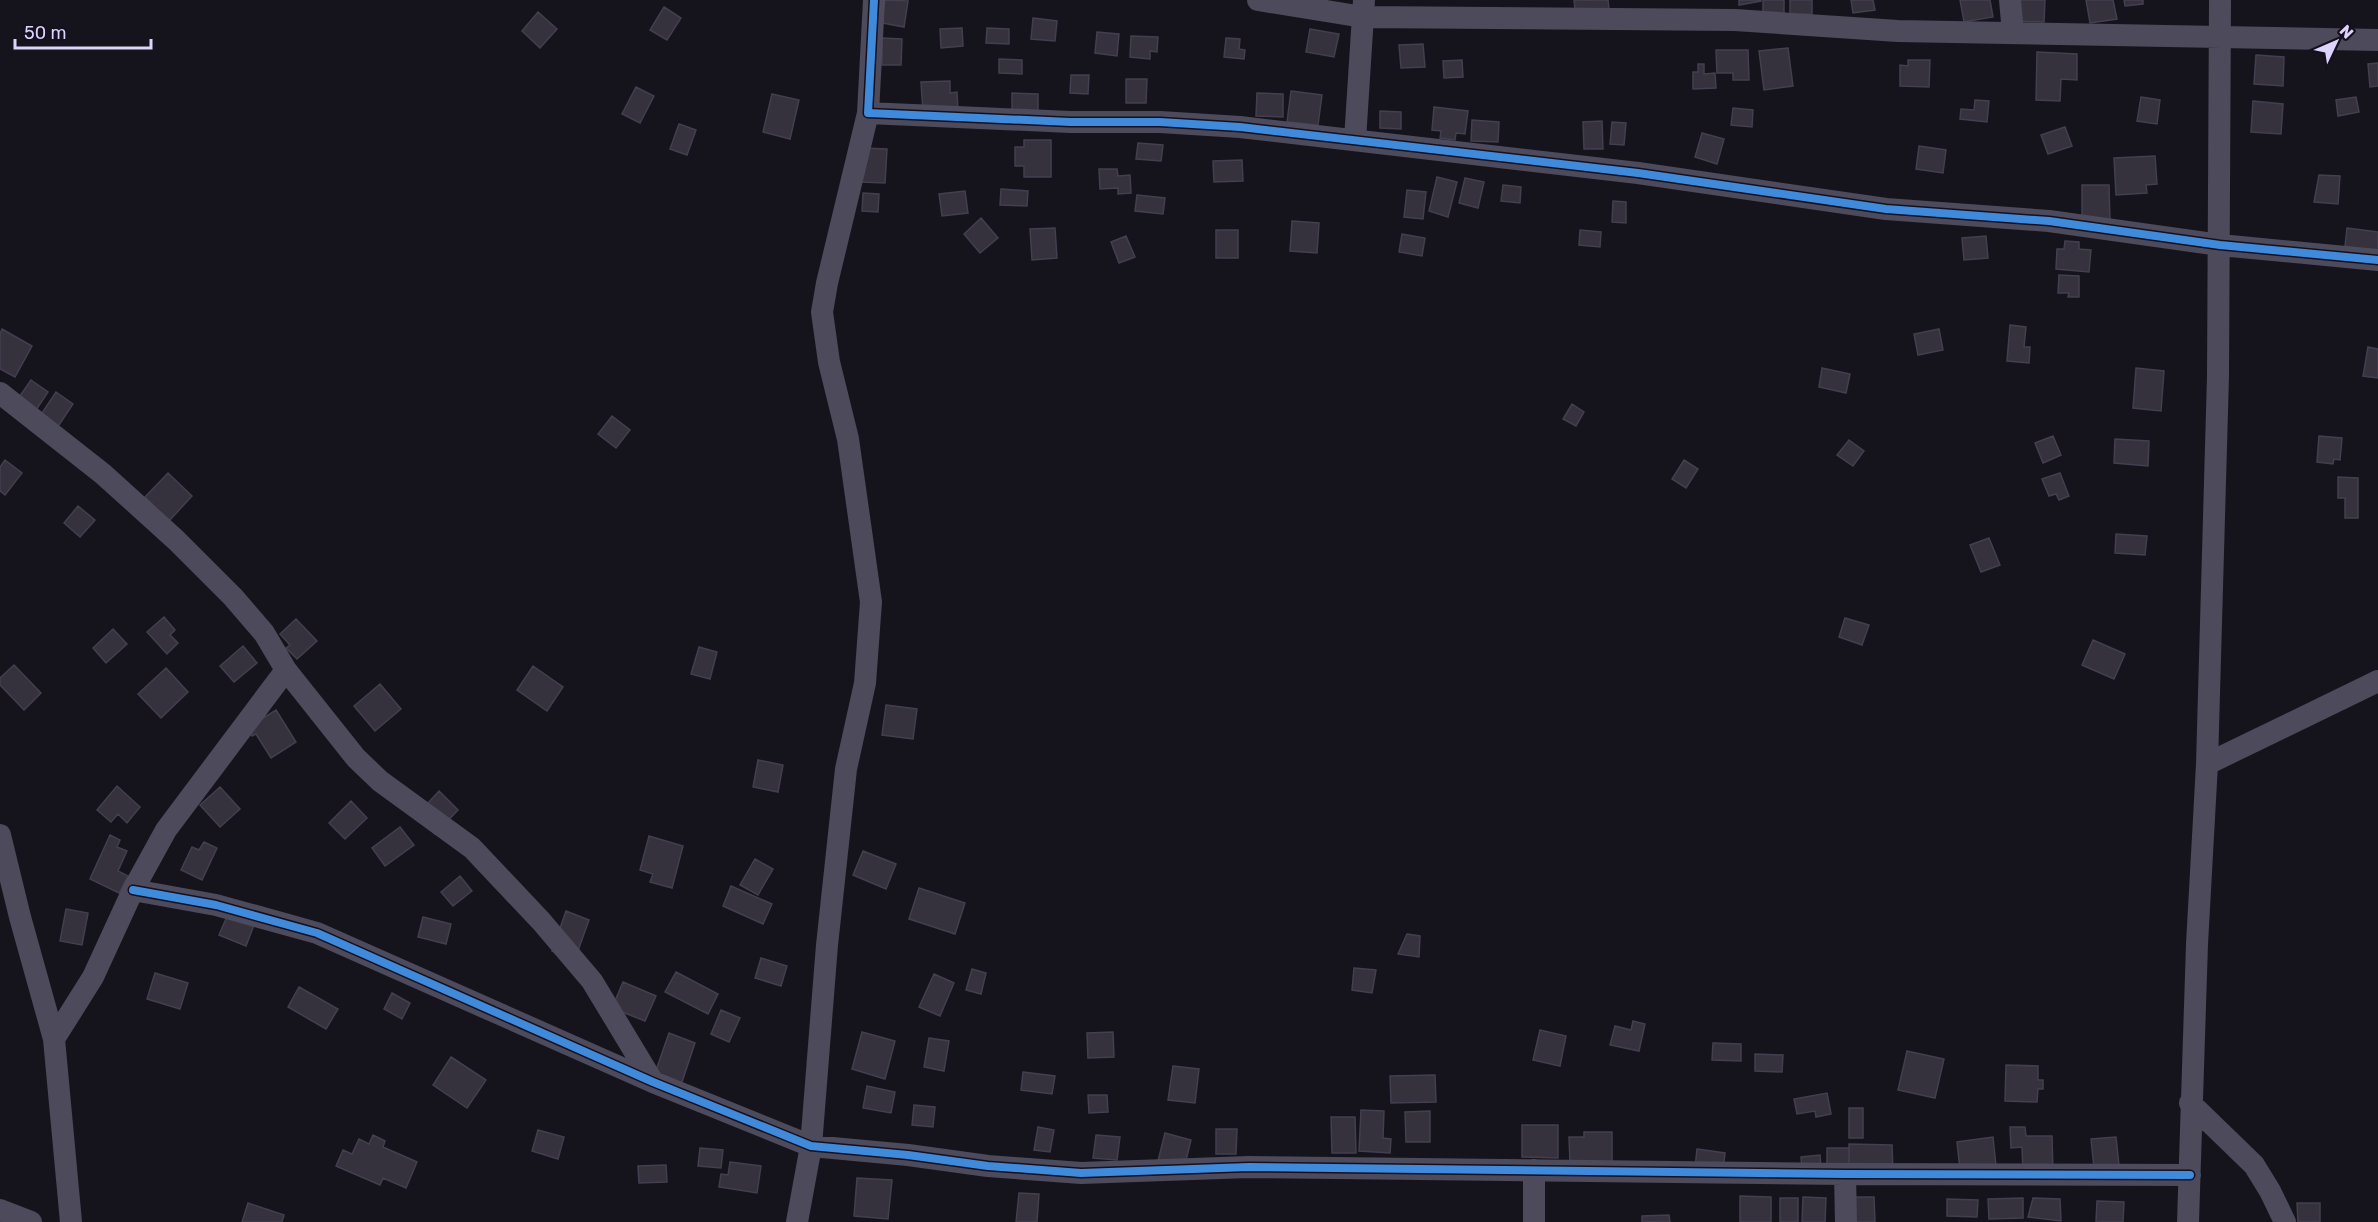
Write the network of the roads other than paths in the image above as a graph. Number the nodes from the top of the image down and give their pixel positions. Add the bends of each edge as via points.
1 (874, 0) edge
2 (1258, 0) edge
3 (2010, 0) edge
4 (2220, 0) edge
5 (1364, 8) edge
6 (1734, 10) edge
7 (2013, 33) junction
8 (2219, 36) junction
9 (2378, 40) edge
10 (868, 113) junction
11 (1355, 140) junction
12 (2220, 245) junction
13 (2378, 260) edge
14 (0, 393) edge
15 (286, 670) junction
16 (2378, 681) edge
17 (2207, 764) junction
18 (0, 835) edge
19 (133, 890) junction
20 (54, 1039) junction
21 (653, 1082) junction
22 (2190, 1103) junction
23 (811, 1146) junction
24 (1534, 1170) junction
25 (1845, 1174) junction
26 (2190, 1175) junction
27 (0, 1210) edge
28 (31, 1222) edge
29 (71, 1222) edge
30 (797, 1222) edge
31 (1534, 1222) edge
32 (1846, 1222) edge
33 (2188, 1222) edge
34 (2284, 1222) edge

1 - 10 street
2 - 5 street
3 - 7 street
4 - 8 street
5 - 6 street
5 - 11 street
6 - 7 street via 1898,31
7 - 8 street
8 - 9 street
8 - 12 street
10 - 11 street via 1160,122
10 - 23 street via 822,312 829,362 848,440 871,602 865,683 846,769 838,833
11 - 12 street via 1638,173 1886,209 2049,221
12 - 13 street
12 - 17 street
14 - 15 street via 103,474 176,540 264,633
15 - 19 street via 166,830
15 - 21 street via 356,758 472,848 541,921 592,981
16 - 17 street
17 - 22 street
18 - 20 street
19 - 20 street via 93,977
19 - 21 street via 216,905 317,933
20 - 29 street
21 - 23 street
22 - 26 street
22 - 34 street via 2254,1165
23 - 24 street via 1081,1173 1249,1167
23 - 30 street
24 - 25 street
24 - 31 street
25 - 26 street
25 - 32 street
26 - 33 street
27 - 28 street

